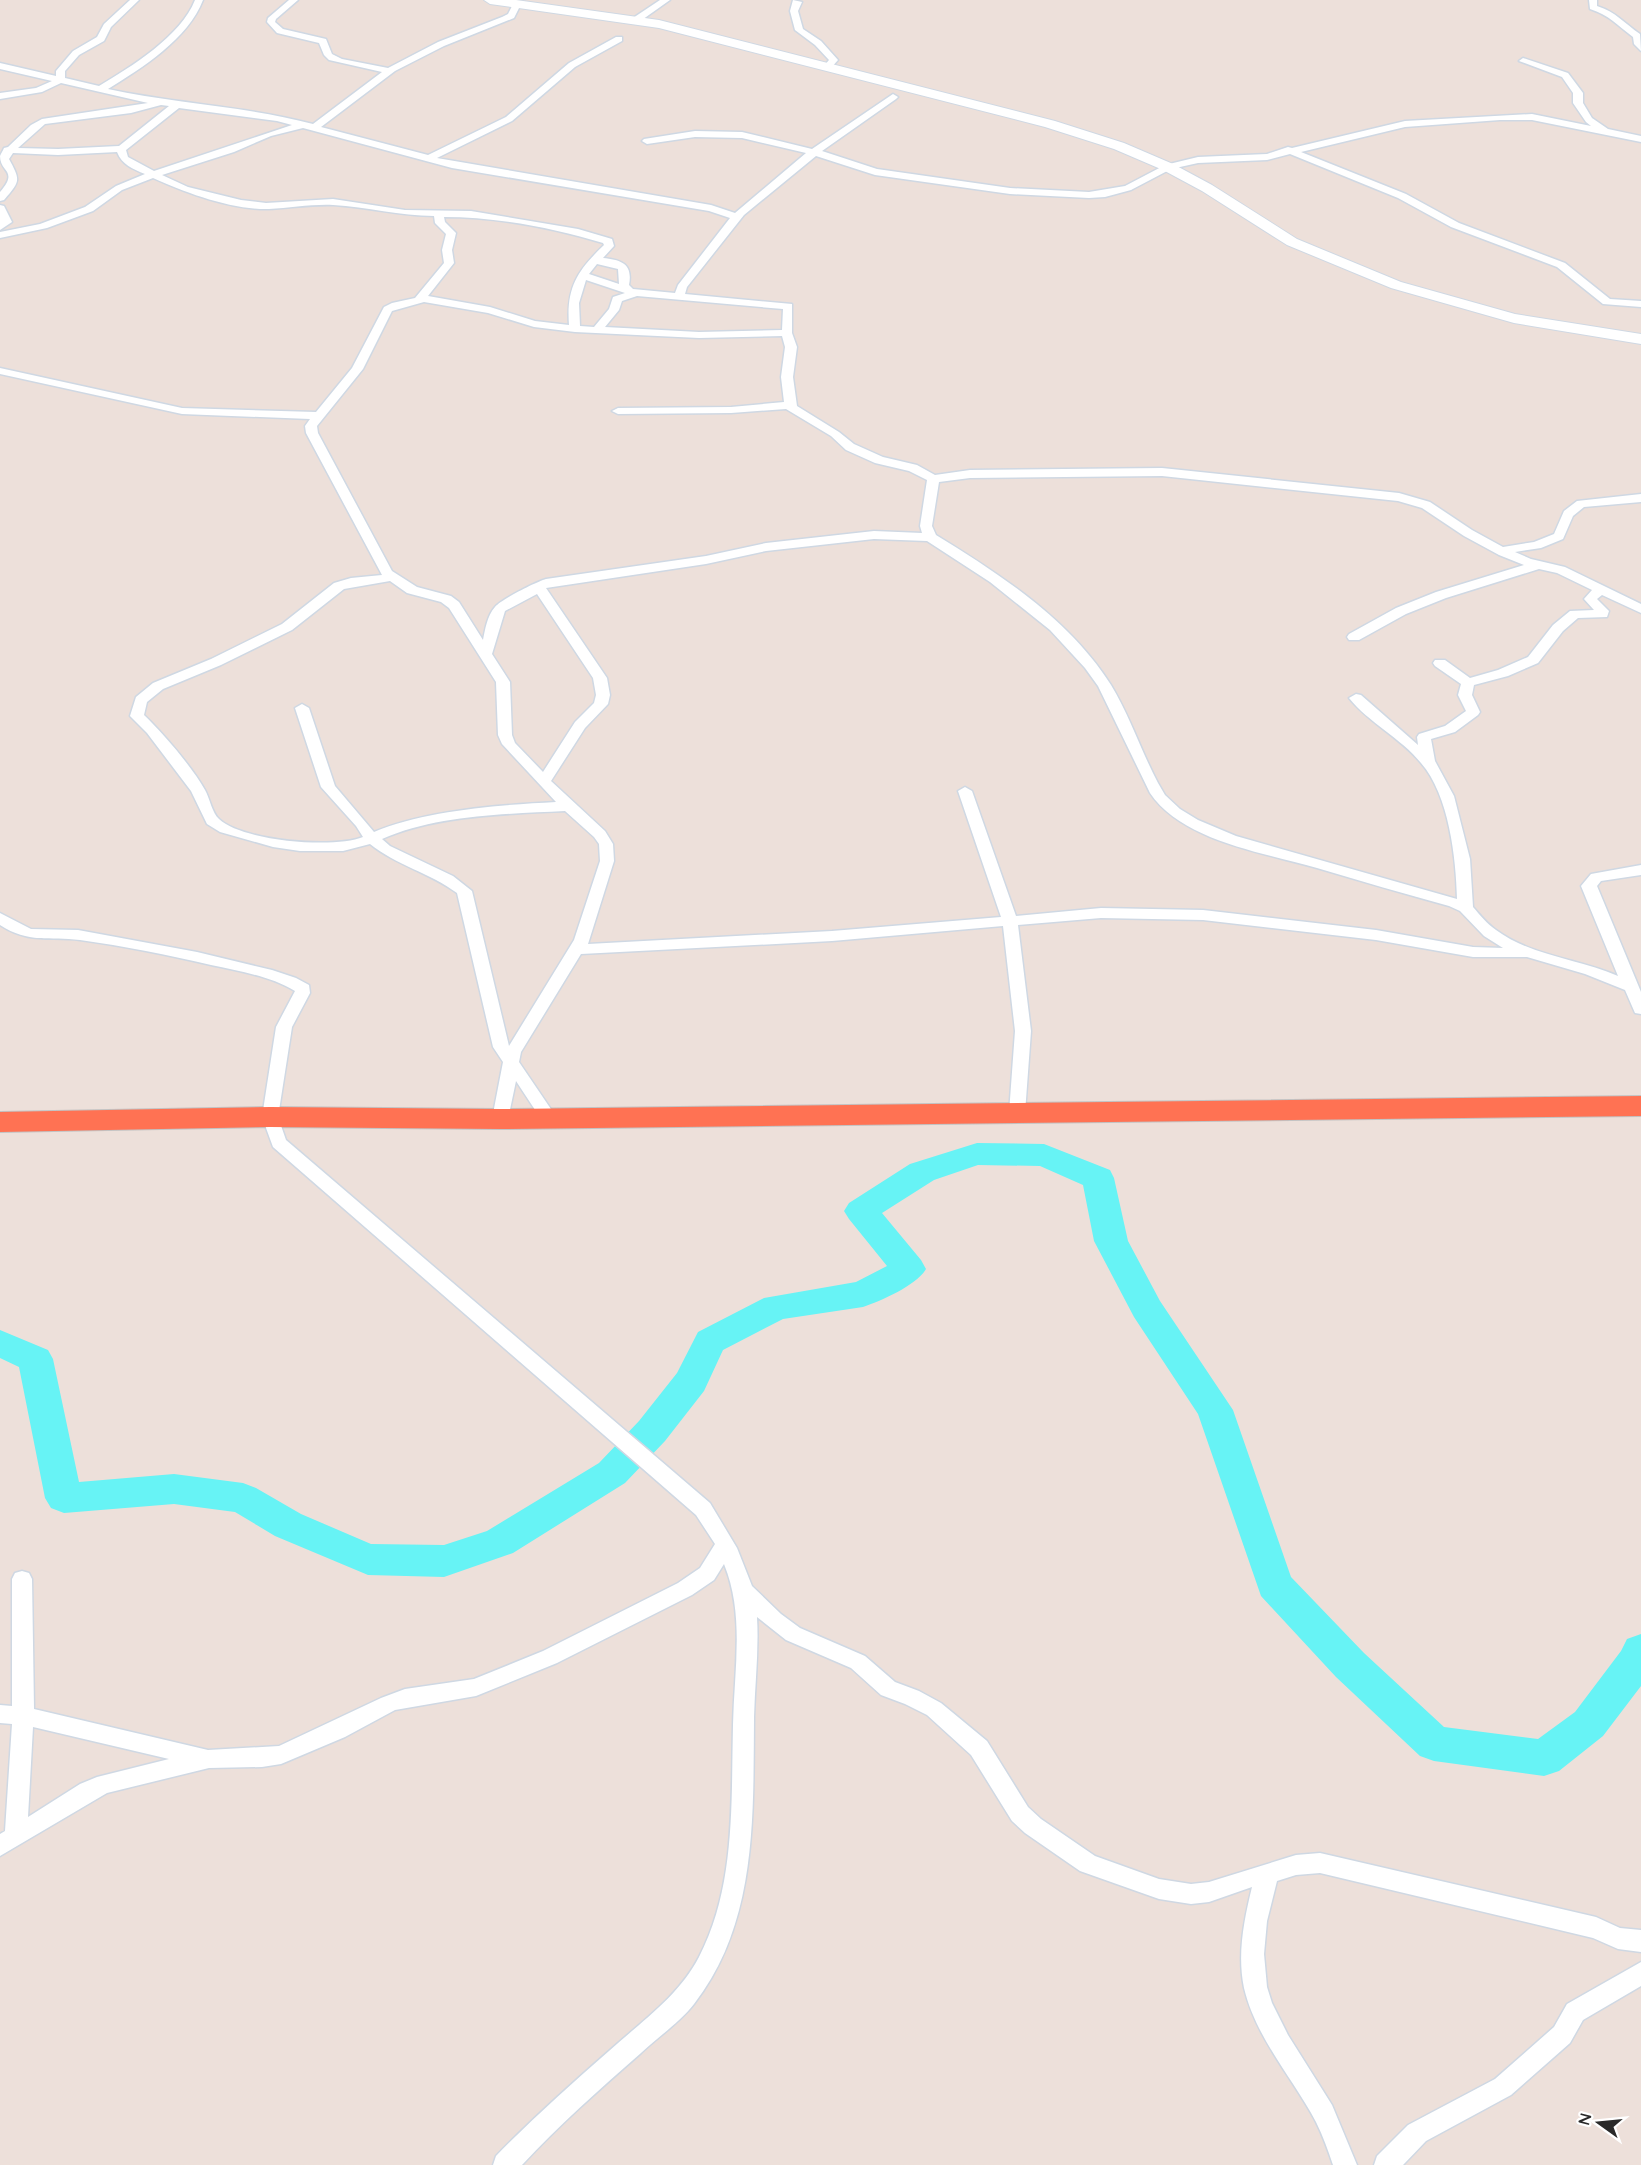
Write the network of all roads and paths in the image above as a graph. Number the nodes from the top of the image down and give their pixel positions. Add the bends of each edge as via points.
1 (135, 0) edge
2 (199, 0) edge
3 (294, 0) edge
4 (490, 0) edge
5 (666, 0) edge
6 (797, 0) edge
7 (1593, 0) edge
8 (517, 4) junction
9 (636, 20) junction
10 (619, 39) dead end
11 (1641, 48) edge
12 (1523, 61) dead end
13 (0, 66) edge
14 (827, 67) junction
15 (389, 71) junction
16 (60, 80) junction
17 (101, 89) junction
18 (0, 96) edge
19 (893, 97) dead end
20 (164, 103) junction
21 (176, 105) junction
22 (1585, 112) junction
23 (1532, 117) junction
24 (303, 125) junction
25 (314, 128) junction
26 (1607, 133) junction
27 (1641, 139) edge
28 (647, 141) dead end
29 (121, 149) junction
30 (4, 150) edge
31 (1288, 150) junction
32 (814, 153) junction
33 (428, 159) junction
34 (1168, 167) junction
35 (153, 175) junction
36 (0, 198) edge
37 (0, 208) edge
38 (439, 214) junction
39 (736, 217) junction
40 (0, 227) edge
41 (0, 236) edge
42 (594, 260) junction
43 (582, 275) junction
44 (630, 291) junction
45 (421, 298) junction
46 (679, 298) junction
47 (1641, 304) edge
48 (575, 329) junction
49 (598, 329) junction
50 (787, 333) junction
51 (1641, 339) edge
52 (0, 372) edge
53 (789, 405) junction
54 (618, 411) dead end
55 (317, 416) junction
56 (933, 479) junction
57 (1641, 498) edge
58 (930, 537) junction
59 (1500, 551) junction
60 (1538, 565) junction
61 (393, 577) junction
62 (538, 586) junction
63 (1600, 590) junction
64 (1641, 609) edge
65 (1354, 637) dead end
66 (485, 656) junction
67 (1440, 663) dead end
68 (1468, 683) junction
69 (1356, 698) dead end
70 (302, 708) dead end
71 (1428, 761) junction
72 (544, 781) junction
73 (965, 791) dead end
74 (569, 806) junction
75 (370, 837) junction
76 (1641, 870) edge
77 (1465, 908) junction
78 (0, 918) edge
79 (1010, 921) junction
80 (577, 949) junction
81 (1530, 954) junction
82 (1631, 987) junction
83 (1641, 1009) edge
84 (509, 1062) junction
85 (1641, 1106) edge
86 (1017, 1113) junction
87 (270, 1117) junction
88 (549, 1118) junction
89 (500, 1119) junction
90 (0, 1122) edge
91 (725, 1545) junction
92 (22, 1579) dead end
93 (743, 1590) junction
94 (0, 1714) edge
95 (23, 1716) junction
96 (209, 1759) junction
97 (8, 1841) edge
98 (1268, 1872) junction
99 (1641, 1941) edge
100 (1641, 1973) edge
101 (505, 2165) edge
102 (1345, 2165) edge
103 (1386, 2165) edge

1 - 16 street via 106,26 102,39 76,53 61,71
2 - 17 street via 197,10 180,30
3 - 15 street via 272,18 276,29 323,41 328,55 336,60
4 - 8 main road
5 - 9 street
6 - 14 street via 794,11 799,30 834,60
7 - 11 street via 1593,7 1611,13 1637,36
8 - 9 main road
8 - 15 street via 505,20 441,44
9 - 14 main road
10 - 33 street via 572,65 502,124
12 - 22 street via 1564,75 1578,93 1578,103
13 - 16 street
14 - 34 main road via 1050,124
15 - 25 street
16 - 17 street
16 - 18 street via 31,93
17 - 20 street
19 - 32 street
20 - 21 street
20 - 30 street via 42,122
21 - 24 street via 267,116
21 - 29 street
22 - 23 street
22 - 26 street via 1589,120
23 - 26 street
23 - 31 street via 1405,124
24 - 25 street
24 - 35 street
25 - 33 street
26 - 27 street
28 - 32 street via 695,134 732,134
29 - 30 street
29 - 35 street via 131,164
30 - 36 street via 4,159 14,177
31 - 34 street via 1267,157 1198,160
31 - 47 street via 1402,196 1455,225 1561,265 1607,302
32 - 34 street via 875,171 1057,195 1105,194 1141,183
32 - 39 street
33 - 39 street via 711,208
34 - 51 main road via 1292,242 1396,285 1514,318
35 - 38 street via 197,194 254,205 333,202
35 - 41 street via 119,188 89,209
37 - 40 street via 7,222
38 - 42 street via 492,216 608,241 609,246
38 - 45 street via 441,223 451,233 447,250 450,260
39 - 46 street via 682,287
42 - 43 street
42 - 44 street via 625,268
43 - 44 street
43 - 48 street via 573,309
44 - 46 street
44 - 49 street via 617,299 614,310
45 - 48 street via 490,310 534,324
45 - 55 street via 416,303 388,309 350,380
46 - 50 street via 786,305
48 - 49 street
49 - 50 street via 699,335
50 - 53 street via 791,347
52 - 55 street via 182,411
53 - 54 street
53 - 56 street via 850,447 879,460 913,468
55 - 61 street via 312,433 387,573
56 - 58 street via 926,526
56 - 59 street via 970,474 1162,472 1399,497 1426,505
57 - 59 street via 1581,504 1568,514 1559,536 1537,545
58 - 62 street via 874,535 766,547
58 - 77 street via 1007,585 1089,664 1116,708 1151,783 1176,812 1231,839
59 - 60 street
60 - 63 street via 1561,570
60 - 65 street via 1441,595
61 - 66 street via 412,590 450,602
61 - 75 street via 339,586 281,630 158,686 141,700 136,712 198,790 206,812 218,826 300,848 350,846
62 - 66 street via 500,609
62 - 72 street via 603,687 601,704 580,726
63 - 64 street
63 - 68 street via 1590,599 1602,615 1575,614 1558,628 1533,660 1503,674
66 - 72 street via 503,682 505,735
67 - 68 street
68 - 71 street via 1465,695 1473,713 1450,729 1424,737
69 - 71 street
70 - 75 street via 328,787
71 - 77 street via 1449,802 1463,859
72 - 74 street
73 - 79 street
74 - 75 street via 493,810 415,824
74 - 80 street via 600,834 607,852 599,889
75 - 84 street via 464,891 501,1047
76 - 82 street via 1596,877 1589,886
77 - 81 street via 1489,933
78 - 87 street via 34,935 76,934 269,974 299,984 302,993 284,1027
79 - 80 street via 832,936
79 - 81 street via 1101,913 1203,915 1376,935 1473,952
79 - 86 street via 1023,1031
80 - 84 street
81 - 82 street via 1591,970
82 - 83 street
84 - 88 street
84 - 89 street
85 - 86 highway
86 - 88 highway
87 - 89 highway
87 - 90 highway
87 - 91 street via 279,1143 703,1509
88 - 89 highway
91 - 93 street
91 - 96 street via 707,1574 550,1657 476,1687 388,1704 281,1755
92 - 95 street
93 - 98 street via 793,1634 858,1662 888,1689 912,1696 934,1709 980,1748 1020,1814 1088,1864 1159,1889 1191,1894 1209,1892
93 - 101 street via 746,1629 742,1835 729,1912 711,1961 685,1998 547,2121
94 - 95 street
95 - 96 street
95 - 97 street
96 - 97 street via 105,1784
98 - 99 street via 1320,1863
98 - 102 street via 1253,1937 1260,2001 1273,2031 1321,2108
100 - 103 street via 1588,2002 1575,2012 1562,2035 1503,2087 1417,2133

